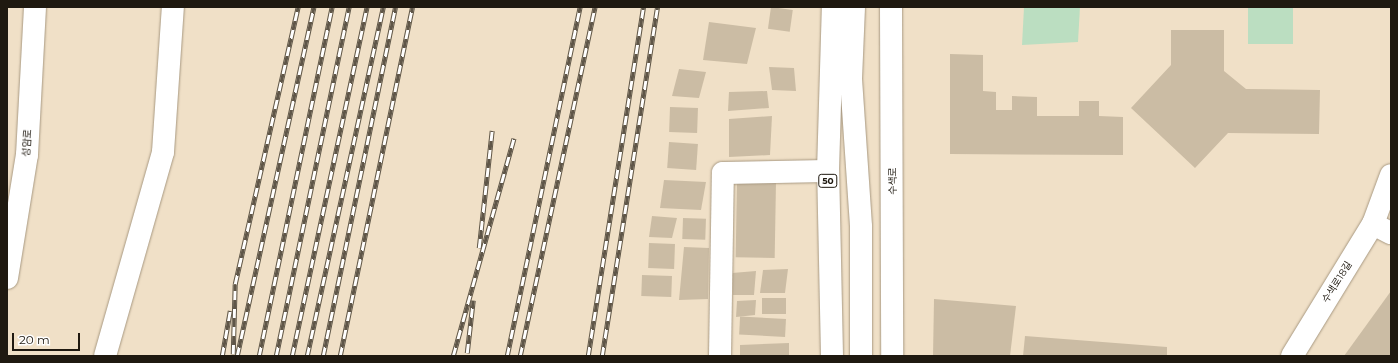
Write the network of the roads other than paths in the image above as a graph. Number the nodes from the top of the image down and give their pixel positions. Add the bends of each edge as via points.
1 (35, 7) edge
2 (173, 7) edge
3 (833, 7) edge
4 (854, 7) edge
5 (891, 7) edge
6 (828, 171) junction
7 (1391, 175) edge
8 (1382, 229) edge
9 (7, 278) edge
10 (891, 350) edge
11 (106, 356) edge
12 (720, 356) edge
13 (832, 356) edge
14 (861, 356) edge
15 (1292, 356) edge

1 - 9 main road, 성암로 via 27,155
2 - 11 main road via 163,152
3 - 6 main road, 50
4 - 14 main road via 851,79 861,227
5 - 10 main road, 수색로
6 - 12 main road via 723,173
6 - 13 main road, 50
7 - 8 main road, 수색로18길
8 - 15 main road, 수색로18길

